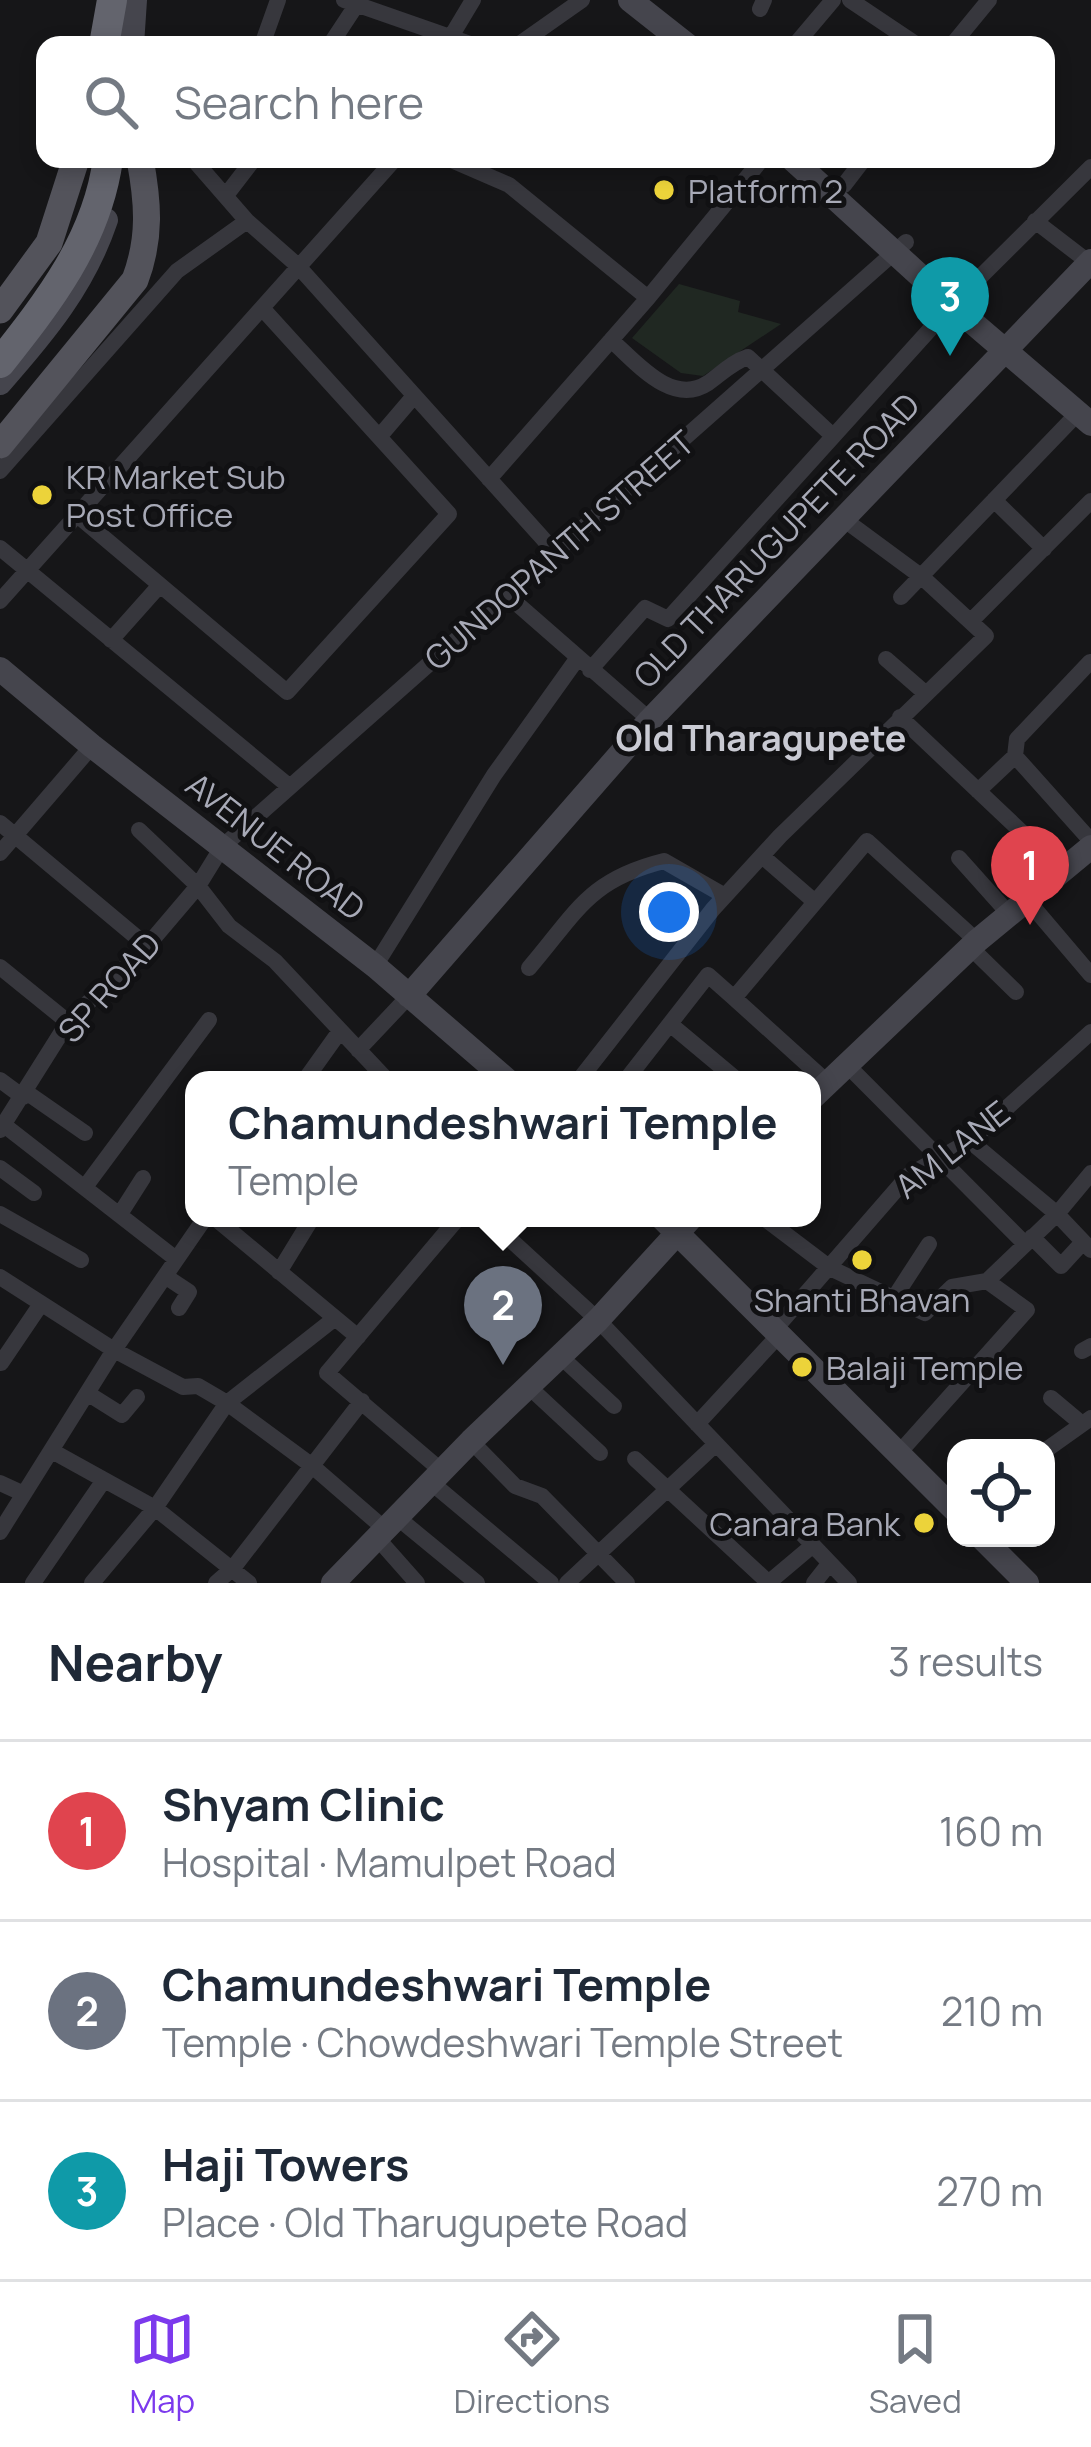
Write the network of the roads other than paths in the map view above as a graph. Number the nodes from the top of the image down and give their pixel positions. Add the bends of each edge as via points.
1 (100, 0) edge
2 (112, 0) edge
3 (124, 0) edge
4 (135, 0) edge
5 (278, 0) edge
6 (472, 0) edge
7 (582, 0) edge
8 (610, 0) edge
9 (631, 0) edge
10 (833, 0) edge
11 (850, 0) edge
12 (989, 0) edge
13 (350, 2) edge
14 (452, 35) joint
15 (94, 36) edge
16 (106, 36) edge
17 (120, 36) edge
18 (133, 36) edge
19 (265, 36) edge
20 (334, 36) edge
21 (531, 36) edge
22 (653, 36) edge
23 (676, 36) edge
24 (803, 36) edge
25 (904, 36) edge
26 (959, 36) edge
27 (1091, 167) edge
28 (77, 168) edge
29 (78, 168) edge
30 (96, 168) edge
31 (106, 168) edge
32 (117, 168) edge
33 (142, 168) edge
34 (202, 168) edge
35 (247, 168) edge
36 (387, 168) edge
37 (469, 168) edge
38 (755, 168) edge
39 (802, 168) edge
40 (825, 168) edge
41 (857, 168) edge
42 (844, 185) junction
43 (227, 194) junction
44 (247, 221) junction
45 (1035, 221) junction
46 (900, 247) junction
47 (1091, 263) edge
48 (297, 265) junction
49 (647, 298) junction
50 (957, 299) junction
51 (262, 308) junction
52 (0, 310) edge
53 (0, 325) edge
54 (611, 340) junction
55 (0, 344) edge
56 (1009, 344) junction
57 (0, 363) edge
58 (763, 369) junction
59 (0, 382) edge
60 (414, 396) junction
61 (1087, 415) edge
62 (379, 436) junction
63 (833, 436) junction
64 (4, 440) edge
65 (0, 471) edge
66 (489, 479) junction
67 (994, 500) junction
68 (1091, 502) edge
69 (77, 515) junction
70 (842, 518) junction
71 (0, 548) edge
72 (1044, 549) junction
73 (555, 552) junction
74 (27, 571) junction
75 (922, 577) junction
76 (160, 585) junction
77 (507, 595) junction
78 (901, 597) dead end
79 (0, 601) edge
80 (971, 621) junction
81 (111, 640) junction
82 (886, 659) dead end
83 (1090, 662) edge
84 (584, 665) junction
85 (0, 669) edge
86 (926, 693) junction
87 (900, 717) junction
88 (650, 720) junction
89 (92, 746) junction
90 (1015, 756) junction
91 (290, 787) junction
92 (978, 791) junction
93 (7, 829) edge
94 (139, 830) dead end
95 (1091, 844) edge
96 (223, 847) junction
97 (0, 854) edge
98 (762, 856) junction
99 (959, 858) dead end
100 (1064, 872) junction
101 (198, 886) junction
102 (725, 896) junction
103 (815, 902) junction
104 (1019, 908) junction
105 (974, 944) junction
106 (147, 946) junction
107 (375, 966) junction
108 (0, 967) edge
109 (529, 968) dead end
110 (1091, 975) edge
111 (1016, 992) dead end
112 (409, 996) junction
113 (734, 998) junction
114 (209, 1020) dead end
115 (68, 1022) junction
116 (670, 1024) junction
117 (340, 1030) junction
118 (1088, 1042) edge
119 (358, 1049) junction
120 (847, 1065) junction
121 (310, 1071) edge
122 (378, 1071) edge
123 (496, 1071) edge
124 (586, 1071) edge
125 (638, 1071) edge
126 (726, 1071) edge
127 (802, 1071) edge
128 (0, 1079) edge
129 (821, 1089) edge
130 (24, 1095) junction
131 (2, 1128) edge
132 (85, 1133) dead end
133 (970, 1141) junction
134 (938, 1157) junction
135 (0, 1168) edge
136 (1091, 1173) edge
137 (143, 1178) dead end
138 (86, 1187) junction
139 (34, 1192) dead end
140 (0, 1214) edge
141 (120, 1214) junction
142 (1057, 1214) junction
143 (199, 1227) edge
144 (226, 1227) edge
145 (306, 1227) edge
146 (450, 1227) edge
147 (498, 1227) edge
148 (674, 1227) edge
149 (681, 1227) edge
150 (776, 1227) edge
151 (1029, 1240) junction
152 (928, 1244) dead end
153 (1087, 1246) edge
154 (176, 1259) junction
155 (81, 1260) dead end
156 (830, 1268) junction
157 (279, 1272) junction
158 (165, 1276) junction
159 (0, 1277) edge
160 (987, 1281) junction
161 (894, 1298) junction
162 (41, 1304) junction
163 (179, 1308) dead end
164 (334, 1318) junction
165 (598, 1320) junction
166 (777, 1332) junction
167 (358, 1337) junction
168 (114, 1350) junction
169 (560, 1356) junction
170 (2, 1363) edge
171 (528, 1386) junction
172 (88, 1394) junction
173 (136, 1397) dead end
174 (1051, 1398) dead end
175 (362, 1400) junction
176 (227, 1403) junction
177 (614, 1406) dead end
178 (1087, 1421) edge
179 (697, 1424) junction
180 (471, 1441) junction
181 (716, 1444) junction
182 (1055, 1444) edge
183 (52, 1451) junction
184 (600, 1453) dead end
185 (899, 1454) junction
186 (635, 1459) dead end
187 (311, 1465) junction
188 (438, 1478) junction
189 (104, 1480) junction
190 (0, 1483) edge
191 (668, 1489) junction
192 (24, 1494) junction
193 (947, 1502) edge
194 (155, 1508) junction
195 (387, 1529) junction
196 (0, 1532) edge
197 (812, 1546) junction
198 (991, 1547) edge
199 (599, 1555) junction
200 (830, 1564) junction
201 (233, 1568) junction
202 (776, 1581) edge
203 (34, 1583) edge
204 (92, 1583) edge
205 (216, 1583) edge
206 (249, 1583) edge
207 (333, 1583) edge
208 (417, 1583) edge
209 (477, 1583) edge
210 (551, 1583) edge
211 (567, 1583) edge
212 (627, 1583) edge
213 (814, 1583) edge
214 (849, 1583) edge
215 (1027, 1583) edge

1 - 15 street
2 - 16 highway
3 - 17 highway
4 - 18 street
5 - 19 street
6 - 14 street
7 - 21 street
8 - 22 street
9 - 23 street
10 - 24 street
11 - 25 street
12 - 26 street
13 - 14 street
13 - 20 street
27 - 45 street
28 - 52 main road via 50,243
29 - 53 street via 61,243
30 - 55 highway via 60,263
31 - 57 highway via 98,210 67,275
32 - 59 street via 92,261 57,319
33 - 64 main road via 149,203 135,280
34 - 43 street
35 - 43 street
36 - 48 street
37 - 49 street via 508,185
38 - 49 street
39 - 46 street
40 - 42 street
41 - 42 street
42 - 46 street
43 - 44 street
44 - 48 street
44 - 65 street via 177,271
45 - 47 street
45 - 50 street
46 - 50 street
46 - 58 street, GUNDOPANTH STREET
47 - 56 street, OLD THARUGUPETE ROAD
48 - 51 street
48 - 60 street
49 - 54 street
50 - 56 street
50 - 63 street
51 - 62 street
51 - 69 street
54 - 58 street via 683,392 704,387 740,359
54 - 66 street
56 - 61 street
56 - 70 street, OLD THARUGUPETE ROAD
58 - 63 street
58 - 73 street, GUNDOPANTH STREET
60 - 62 street
60 - 66 street
61 - 67 street
62 - 76 street via 449,514 287,692
63 - 84 street via 668,619 645,608
66 - 73 street
67 - 72 street
67 - 75 street
68 - 72 street
69 - 74 street
69 - 76 street
70 - 75 street
70 - 88 street, OLD THARUGUPETE ROAD
71 - 74 street
72 - 80 street
73 - 77 street, GUNDOPANTH STREET
74 - 79 street
74 - 81 street
75 - 78 street
75 - 80 street
76 - 81 street
77 - 84 street
77 - 91 street, GUNDOPANTH STREET
80 - 86 street via 986,636
81 - 91 street
82 - 86 street
83 - 90 street via 1017,739
84 - 88 street
84 - 107 street via 494,775
85 - 89 street, AVENUE ROAD
86 - 87 street
87 - 92 street
87 - 98 street
88 - 112 street, OLD THARUGUPETE ROAD
89 - 93 street
89 - 96 street, AVENUE ROAD
90 - 92 street
90 - 95 street
91 - 96 street, GUNDOPANTH STREET
92 - 100 street
93 - 97 street
93 - 106 street
94 - 101 street
95 - 100 street
96 - 101 street, SP ROAD
96 - 107 street, AVENUE ROAD
98 - 102 street
98 - 103 street
99 - 104 street
100 - 104 street
101 - 106 street, SP ROAD
101 - 117 street
102 - 109 street via 664,861 641,866 589,896
102 - 124 street
103 - 105 street via 867,841
103 - 113 street
104 - 105 street
104 - 110 street
105 - 111 street
105 - 120 street
106 - 115 street, SP ROAD
107 - 112 street, AVENUE ROAD
108 - 115 street
112 - 119 street
112 - 123 street, AVENUE ROAD
113 - 116 street via 708,975
113 - 127 street
114 - 138 street
115 - 130 street, SP ROAD
116 - 125 street
116 - 126 street
117 - 119 street
117 - 121 street
118 - 133 street, AM LANE
119 - 122 street
120 - 129 street
120 - 134 street
128 - 130 street
130 - 131 street, SP ROAD
130 - 132 street
131 - 138 street
133 - 134 street, AM LANE
133 - 142 street
134 - 151 street
134 - 156 street, AM LANE via 909,1175
135 - 139 street
136 - 142 street
137 - 141 street
138 - 141 street
140 - 155 street
141 - 154 street
142 - 151 street
142 - 153 street
143 - 154 street
144 - 157 street
145 - 157 street
146 - 167 street
147 - 165 street
148 - 165 street
149 - 166 street
150 - 156 street
151 - 153 street via 1061,1265
151 - 160 street
152 - 161 street
154 - 158 street
156 - 161 street
156 - 166 street, AM LANE
157 - 164 street
158 - 163 street via 189,1292
158 - 168 street
159 - 162 street
160 - 161 street via 952,1287 925,1312
160 - 185 street via 1027,1310
162 - 168 street
162 - 170 street
164 - 167 street
164 - 176 street
165 - 169 street
165 - 179 street
166 - 179 street, AM LANE
166 - 185 street
167 - 175 street via 327,1373
168 - 172 street
168 - 176 street
169 - 171 street
169 - 177 street
171 - 180 street
171 - 184 street
172 - 173 street via 122,1415
172 - 183 street
174 - 178 street
175 - 187 street
175 - 188 street
176 - 187 street
176 - 194 street
178 - 182 street
179 - 181 street
180 - 188 street
180 - 199 street via 515,1486 542,1496
181 - 191 street
181 - 197 street
183 - 189 street
183 - 192 street
185 - 193 street
186 - 191 street
187 - 195 street
187 - 201 street
188 - 195 street
188 - 210 street
189 - 194 street
189 - 203 street
190 - 192 street
191 - 199 street
191 - 202 street
192 - 196 street
194 - 201 street
194 - 204 street
195 - 207 street
195 - 208 street
195 - 209 street
197 - 200 street
197 - 202 street
198 - 215 street
199 - 211 street
199 - 212 street
200 - 213 street
200 - 214 street
201 - 205 street
201 - 206 street

